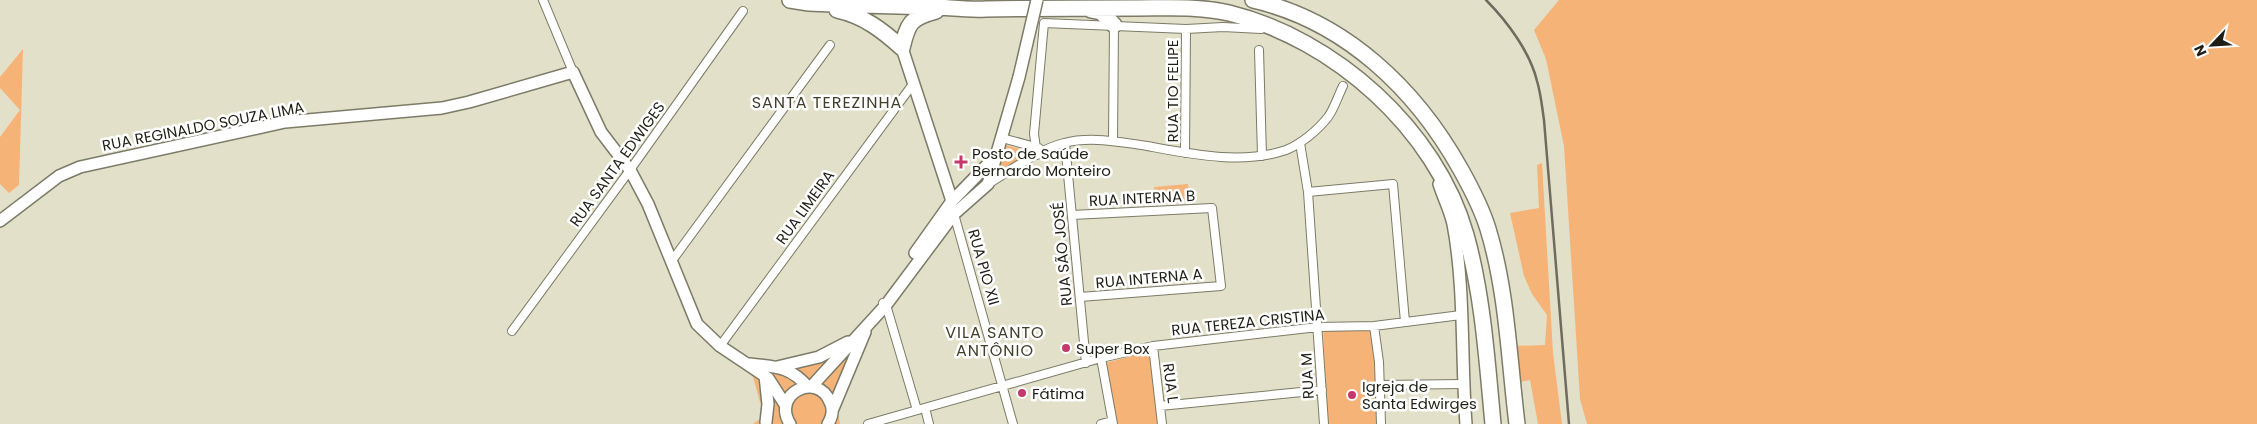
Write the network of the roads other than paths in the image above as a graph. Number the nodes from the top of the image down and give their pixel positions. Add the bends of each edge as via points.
1 (543, 0) edge
2 (790, 0) edge
3 (1037, 0) edge
4 (1253, 0) edge
5 (809, 3) junction
6 (1080, 7) junction
7 (952, 8) junction
8 (743, 11) dead end
9 (1114, 25) junction
10 (1186, 29) junction
11 (1280, 32) junction
12 (830, 45) dead end
13 (902, 48) junction
14 (1259, 50) dead end
15 (573, 72) junction
16 (913, 84) junction
17 (1343, 86) dead end
18 (1002, 138) junction
19 (1113, 140) junction
20 (1065, 142) junction
21 (1300, 143) junction
22 (1035, 146) junction
23 (1046, 150) junction
24 (1185, 153) junction
25 (1037, 155) junction
26 (1262, 156) junction
27 (1428, 156) junction
28 (996, 157) junction
29 (630, 170) junction
30 (988, 184) junction
31 (1308, 192) junction
32 (952, 201) junction
33 (954, 214) junction
34 (1072, 215) junction
35 (0, 221) edge
36 (671, 262) junction
37 (1221, 286) joint
38 (1080, 297) junction
39 (884, 303) junction
40 (1461, 316) junction
41 (1405, 322) junction
42 (1374, 326) junction
43 (1318, 327) junction
44 (867, 328) junction
45 (512, 332) dead end
46 (854, 339) junction
47 (720, 346) junction
48 (1153, 346) junction
49 (1100, 358) junction
50 (1086, 363) junction
51 (749, 364) junction
52 (777, 368) junction
53 (765, 376) junction
54 (1463, 384) junction
55 (1380, 385) junction
56 (1002, 386) junction
57 (810, 387) junction
58 (1322, 390) junction
59 (1160, 406) junction
60 (786, 408) junction
61 (921, 409) junction
62 (832, 418) edge
63 (764, 423) edge
64 (1113, 423) edge
65 (790, 424) edge
66 (868, 424) edge
67 (929, 424) edge
68 (1013, 424) edge
69 (1101, 424) edge
70 (1162, 424) edge
71 (1324, 424) edge
72 (1382, 424) edge
73 (1466, 424) edge
74 (1493, 424) edge
75 (1517, 424) edge

1 - 15 street
2 - 5 highway
3 - 18 street, bridge
4 - 75 highway via 1282,8 1352,44 1388,72 1446,142 1488,227 1496,259
5 - 7 highway
5 - 13 highway via 863,18
6 - 7 highway
6 - 9 highway via 1102,12
6 - 11 highway via 1226,12
7 - 13 highway via 920,16 907,26
8 - 29 street, RUA SANTA EDWIGES
9 - 10 street
9 - 19 street
9 - 22 street via 1044,22
10 - 11 street via 1223,27
10 - 24 street, RUA TIO FELIPE
11 - 27 highway via 1340,65 1376,94
12 - 36 street
13 - 16 street
14 - 26 street
15 - 29 street via 601,132
15 - 35 street, RUA REGINALDO SOUZA LIMA via 442,108 285,122 80,167 59,176
16 - 32 street
16 - 47 street, RUA LIMEIRA
17 - 21 street via 1328,116
18 - 22 street
18 - 28 street
19 - 20 street
19 - 24 street
20 - 23 street
20 - 34 street, RUA SÃO JOSÉ
21 - 26 street
21 - 31 street, RUA M
22 - 23 street
22 - 25 street
23 - 25 street
24 - 26 street
25 - 30 street
27 - 40 street via 1453,222
27 - 74 highway via 1453,199 1466,234 1483,326
28 - 30 street
28 - 32 street
29 - 36 street via 648,204
29 - 45 street, RUA SANTA EDWIGES
30 - 33 street
31 - 41 street via 1394,184
31 - 43 street, RUA M
32 - 39 street
33 - 39 street
33 - 56 street, RUA PIO XII
34 - 37 street, RUA INTERNA B via 1212,208
34 - 38 street, RUA SÃO JOSÉ
36 - 47 street via 696,324
37 - 38 street, RUA INTERNA A
38 - 50 street, RUA SÃO JOSÉ
39 - 44 street
39 - 61 street
40 - 41 street, RUA TEREZA CRISTINA
40 - 54 street
41 - 42 street, RUA TEREZA CRISTINA
42 - 43 street, RUA TEREZA CRISTINA
42 - 55 street
43 - 48 street, RUA TEREZA CRISTINA
43 - 58 street, RUA M
44 - 46 street
44 - 62 street
46 - 52 street via 819,357
46 - 57 street
47 - 51 street
48 - 49 street, RUA TEREZA CRISTINA
48 - 59 street, RUA L
49 - 50 street, RUA TEREZA CRISTINA
49 - 64 street
50 - 56 street, RUA TEREZA CRISTINA
51 - 52 street
51 - 53 street
52 - 57 street via 792,372
53 - 60 street
53 - 63 street via 768,404
54 - 55 street
54 - 73 street
55 - 72 street
56 - 61 street, RUA TEREZA CRISTINA
56 - 68 street, RUA PIO XII
57 - 60 street via 794,393
57 - 62 street via 826,395
58 - 59 street
58 - 71 street, RUA M
59 - 70 street, RUA L
60 - 63 street
60 - 65 street
61 - 66 street, RUA TEREZA CRISTINA
61 - 67 street
64 - 69 street

